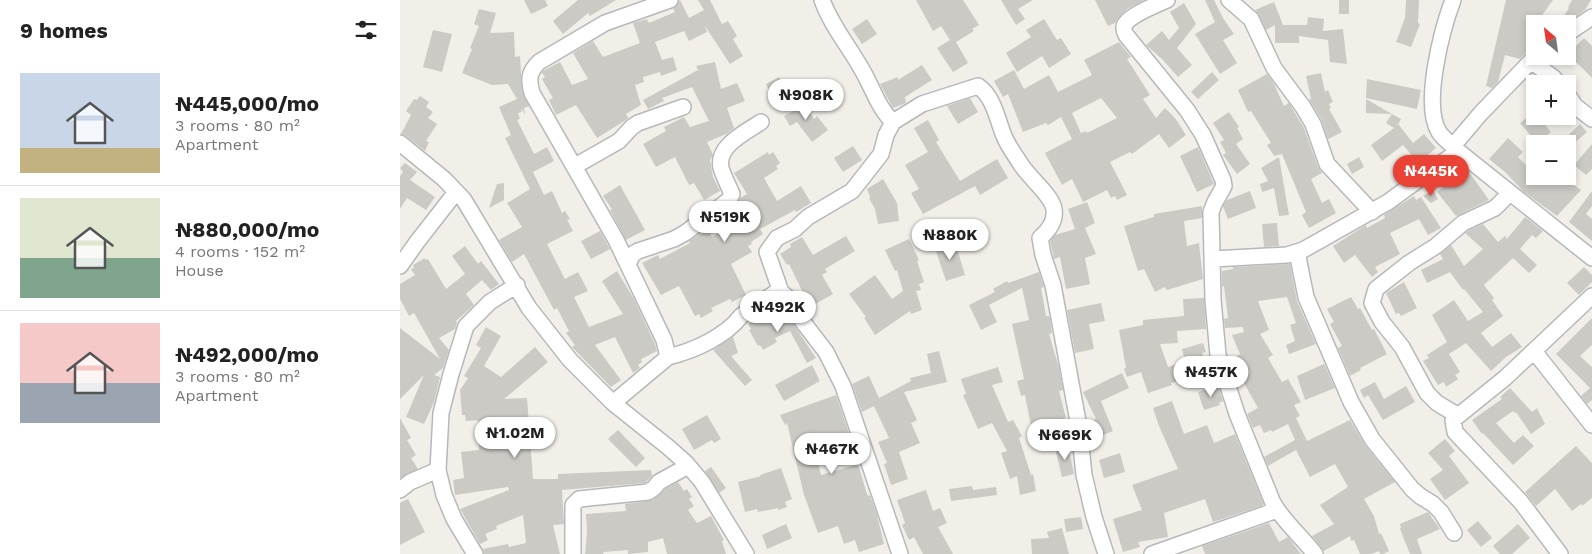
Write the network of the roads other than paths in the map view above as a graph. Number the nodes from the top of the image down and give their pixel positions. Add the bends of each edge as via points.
1 (670, 0) edge
2 (822, 0) edge
3 (1229, 0) edge
4 (1453, 0) edge
5 (1165, 1) edge
6 (1592, 17) edge
7 (1576, 28) edge
8 (1528, 65) edge
9 (1540, 65) edge
10 (1551, 75) edge
11 (683, 107) dead end
12 (1576, 107) edge
13 (1592, 119) edge
14 (761, 122) dead end
15 (893, 122) junction
16 (400, 143) edge
17 (1456, 148) junction
18 (575, 166) junction
19 (456, 192) junction
20 (1510, 193) junction
21 (1372, 212) junction
22 (1297, 252) junction
23 (1592, 258) edge
24 (1213, 259) junction
25 (628, 264) junction
26 (400, 266) edge
27 (517, 285) junction
28 (781, 292) junction
29 (1592, 296) edge
30 (1534, 350) junction
31 (668, 356) junction
32 (613, 402) junction
33 (1457, 415) junction
34 (1592, 425) edge
35 (688, 466) junction
36 (438, 470) junction
37 (400, 490) edge
38 (1277, 510) junction
39 (1454, 533) dead end
40 (475, 554) edge
41 (573, 554) edge
42 (746, 554) edge
43 (900, 554) edge
44 (1106, 554) edge
45 (1152, 554) edge
46 (1315, 554) edge
47 (1560, 554) edge

1 - 18 street via 605,23 531,70 529,82 532,93
2 - 15 street via 884,114
3 - 21 street via 1251,19 1274,68 1313,124 1327,164
4 - 17 street via 1440,42 1432,114 1439,133
5 - 24 street via 1131,19 1123,29 1204,135 1223,180 1224,186 1211,212
6 - 7 street
8 - 17 street via 1481,113
9 - 10 street
11 - 18 street via 638,123 619,141
12 - 13 street
14 - 25 street via 734,140 721,158 721,167 732,194 729,200 679,236 633,254
15 - 28 street via 881,154 852,191 770,245 767,252
15 - 44 street via 922,104 978,86 986,93 1005,138 1021,165 1053,203 1050,230 1040,238 1042,256 1053,285 1079,427 1084,475
16 - 19 street
17 - 20 street
17 - 21 street
18 - 25 street
19 - 26 street
19 - 27 street
20 - 23 street
20 - 33 street via 1495,208 1463,224 1381,284 1372,303 1402,347 1427,393
21 - 22 street
22 - 24 street
22 - 39 street via 1306,298 1351,402 1372,439 1412,489 1441,512
24 - 38 street via 1218,356 1237,414
25 - 31 street via 664,340
27 - 32 street via 529,308 570,360
27 - 36 street via 490,302 466,326 441,413
28 - 31 street via 694,349
28 - 43 street via 826,352 843,386
29 - 30 street
30 - 33 street via 1505,378
30 - 34 street
31 - 32 street
32 - 35 street
33 - 47 street via 1452,420 1455,432 1521,502
35 - 41 street via 648,492 576,502 573,505
35 - 42 street via 702,482
36 - 37 street
36 - 40 street via 454,519
38 - 45 street
38 - 46 street

